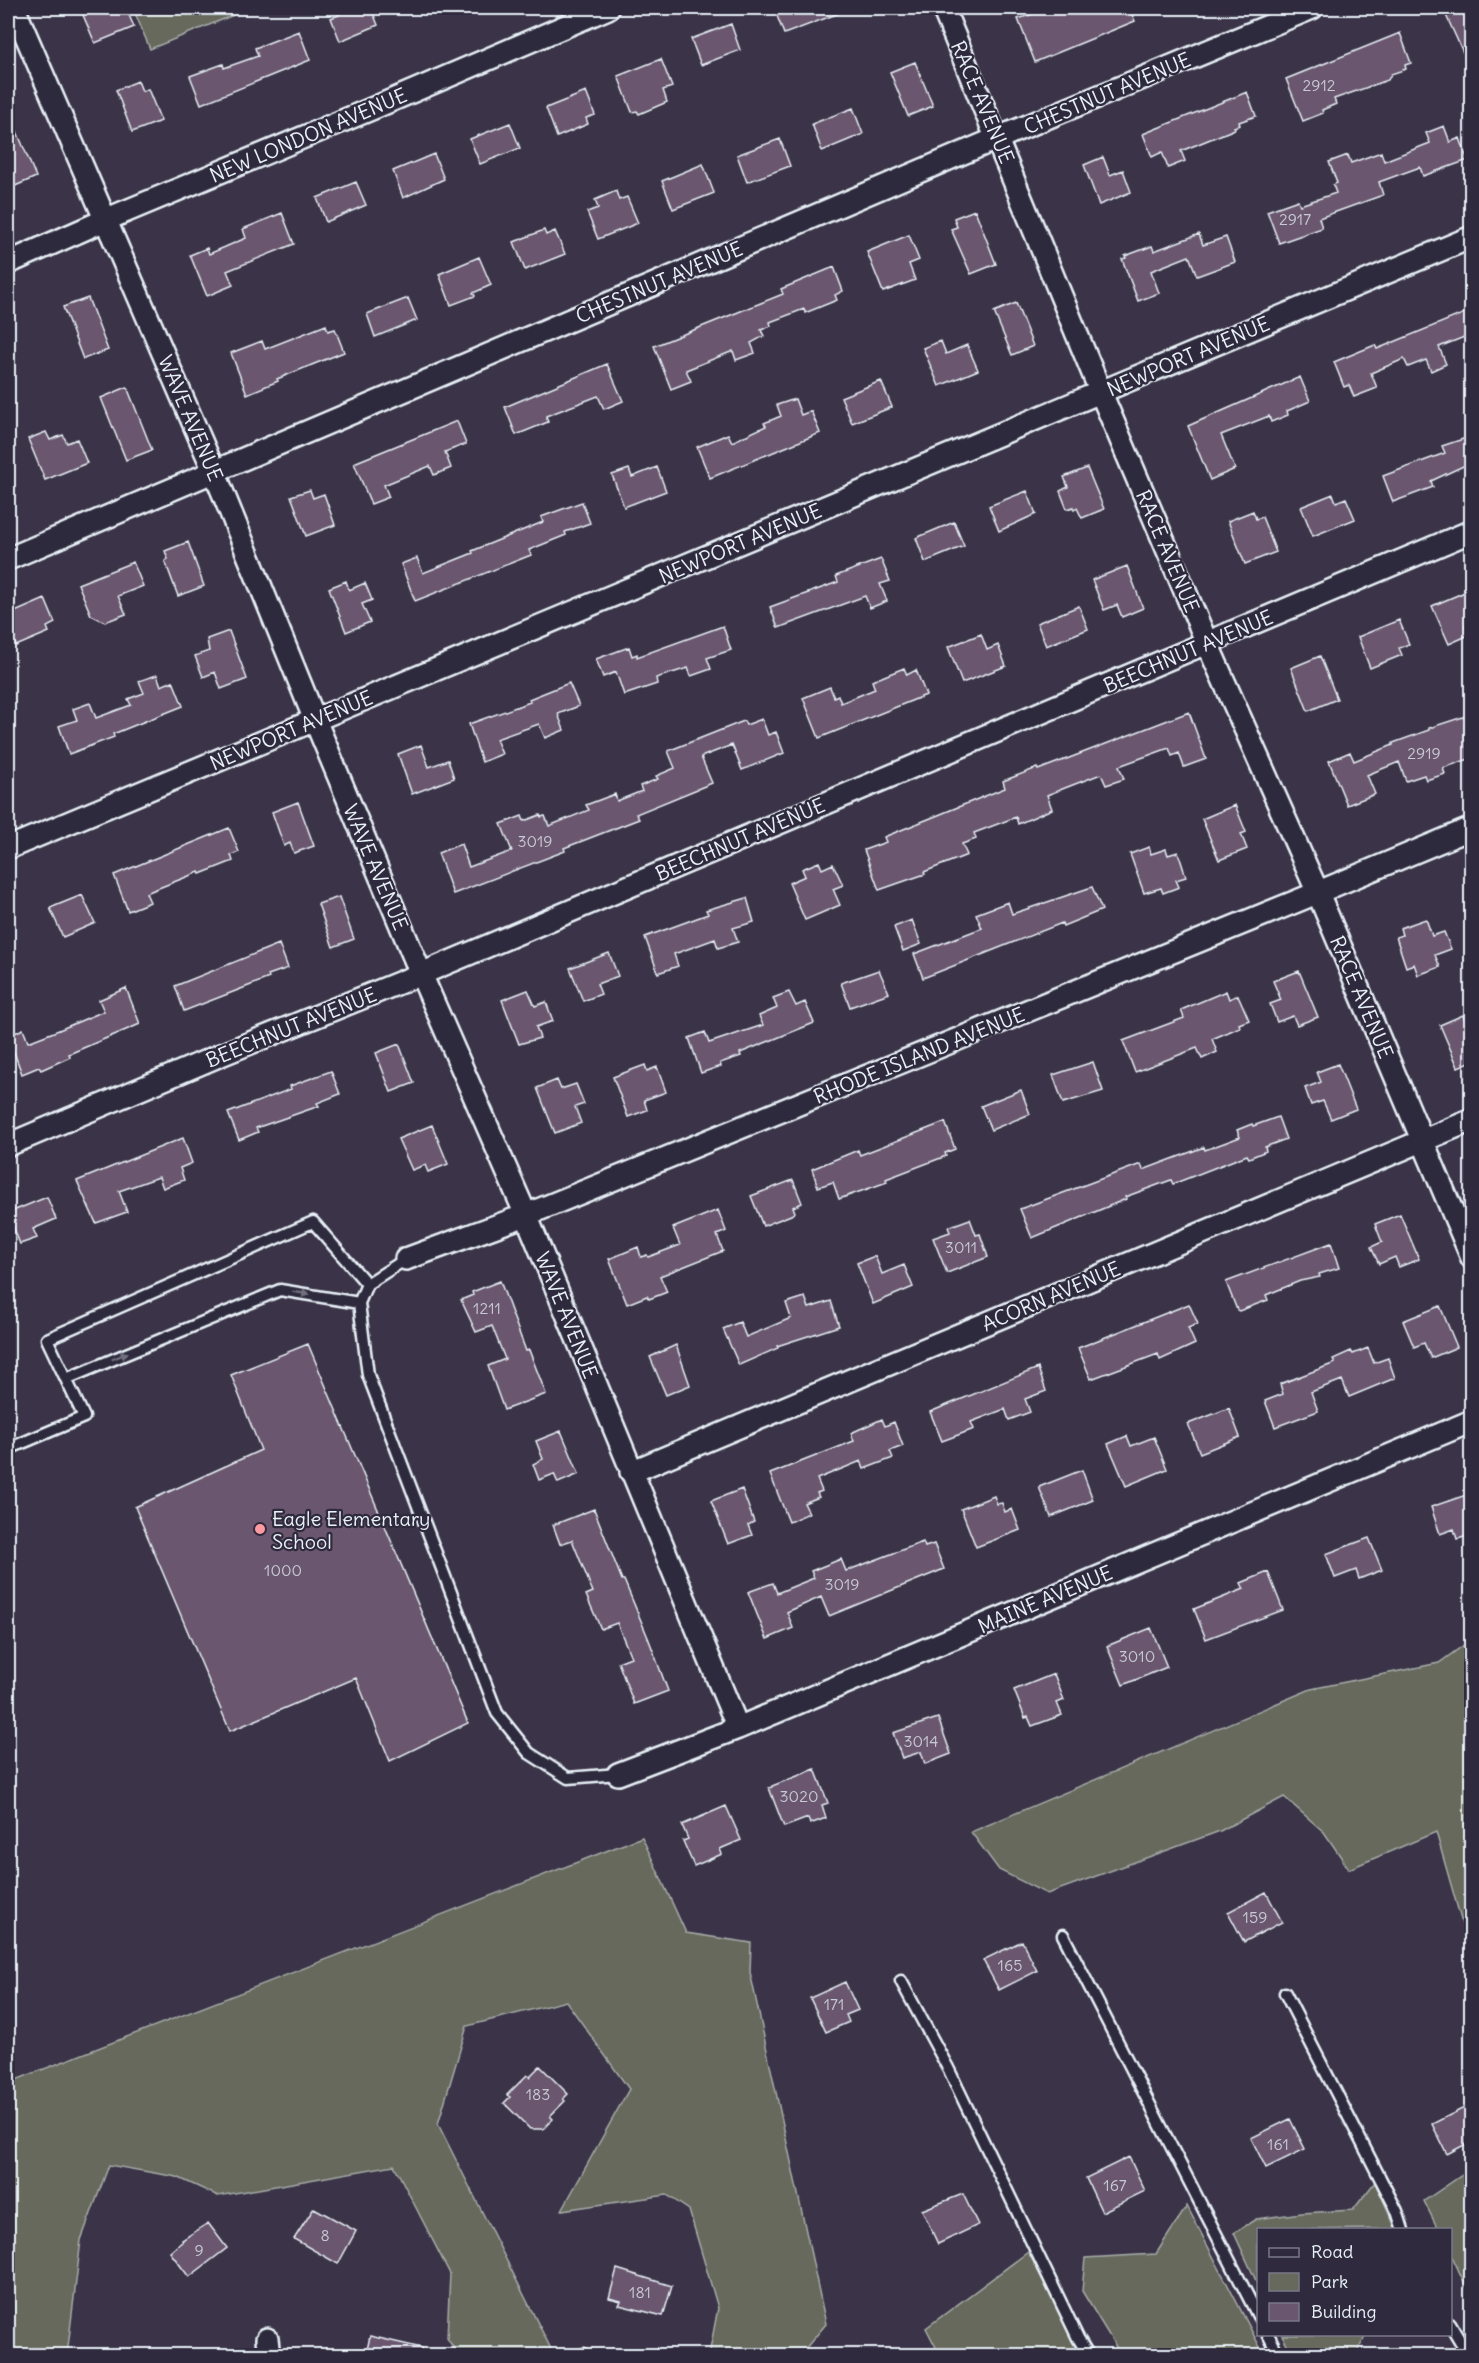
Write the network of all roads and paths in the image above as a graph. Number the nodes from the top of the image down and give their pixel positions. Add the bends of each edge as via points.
1 (14, 8) edge
2 (608, 8) edge
3 (943, 8) edge
4 (1312, 8) edge
5 (998, 138) junction
6 (105, 220) junction
7 (1472, 237) edge
8 (8, 263) edge
9 (1101, 393) junction
10 (214, 471) junction
11 (1472, 531) edge
12 (8, 559) edge
13 (1207, 643) junction
14 (315, 720) junction
15 (1472, 828) edge
16 (8, 848) edge
17 (1318, 893) junction
18 (421, 974) junction
19 (1472, 1120) edge
20 (1423, 1141) junction
21 (8, 1145) edge
22 (526, 1215) junction
23 (1472, 1258) edge
24 (406, 1259) joint
25 (367, 1284) junction
26 (359, 1303) junction
27 (66, 1379) junction
28 (1472, 1421) edge
29 (8, 1449) edge
30 (631, 1472) junction
31 (738, 1728) junction
32 (618, 1774) joint
33 (1063, 1935) dead end
34 (901, 1981) dead end
35 (1285, 1993) dead end
36 (1404, 2228) edge
37 (1257, 2314) edge
38 (1452, 2327) edge
39 (1269, 2336) edge
40 (1089, 2355) edge
41 (1279, 2355) edge
42 (1469, 2355) edge

1 - 6 street, WAVE AVENUE
2 - 6 street, NEW LONDON AVENUE
3 - 5 street, RACE AVENUE
4 - 5 street, CHESTNUT AVENUE
5 - 9 street, RACE AVENUE
5 - 10 street, CHESTNUT AVENUE
6 - 8 street, NEW LONDON AVENUE
6 - 10 street, WAVE AVENUE
7 - 9 street, NEWPORT AVENUE
9 - 13 street, RACE AVENUE
9 - 14 street, NEWPORT AVENUE
10 - 12 street, CHESTNUT AVENUE
10 - 14 street, WAVE AVENUE
11 - 13 street, BEECHNUT AVENUE
13 - 17 street, RACE AVENUE
13 - 18 street, BEECHNUT AVENUE
14 - 16 street, NEWPORT AVENUE
14 - 18 street, WAVE AVENUE
15 - 17 street, RHODE ISLAND AVENUE
17 - 20 street, RACE AVENUE
17 - 22 street, RHODE ISLAND AVENUE
18 - 21 street, BEECHNUT AVENUE
18 - 22 street, WAVE AVENUE
19 - 20 street, ACORN AVENUE
20 - 23 street, RACE AVENUE
20 - 30 street, ACORN AVENUE
22 - 24 street, RHODE ISLAND AVENUE
22 - 30 street, WAVE AVENUE
24 - 25 lane, RHODE ISLAND AVENUE
25 - 26 lane
25 - 27 lane via 313,1222 47,1339
27 -> 26 lane via 280,1290
26 - 32 lane via 368,1375 497,1713 529,1753 568,1778
27 - 29 lane via 84,1417
28 - 31 street, MAINE AVENUE
30 - 31 street, WAVE AVENUE
31 - 32 street, MAINE AVENUE
33 - 37 lane
34 - 40 lane
35 - 36 lane
38 - 42 lane
39 - 41 lane

